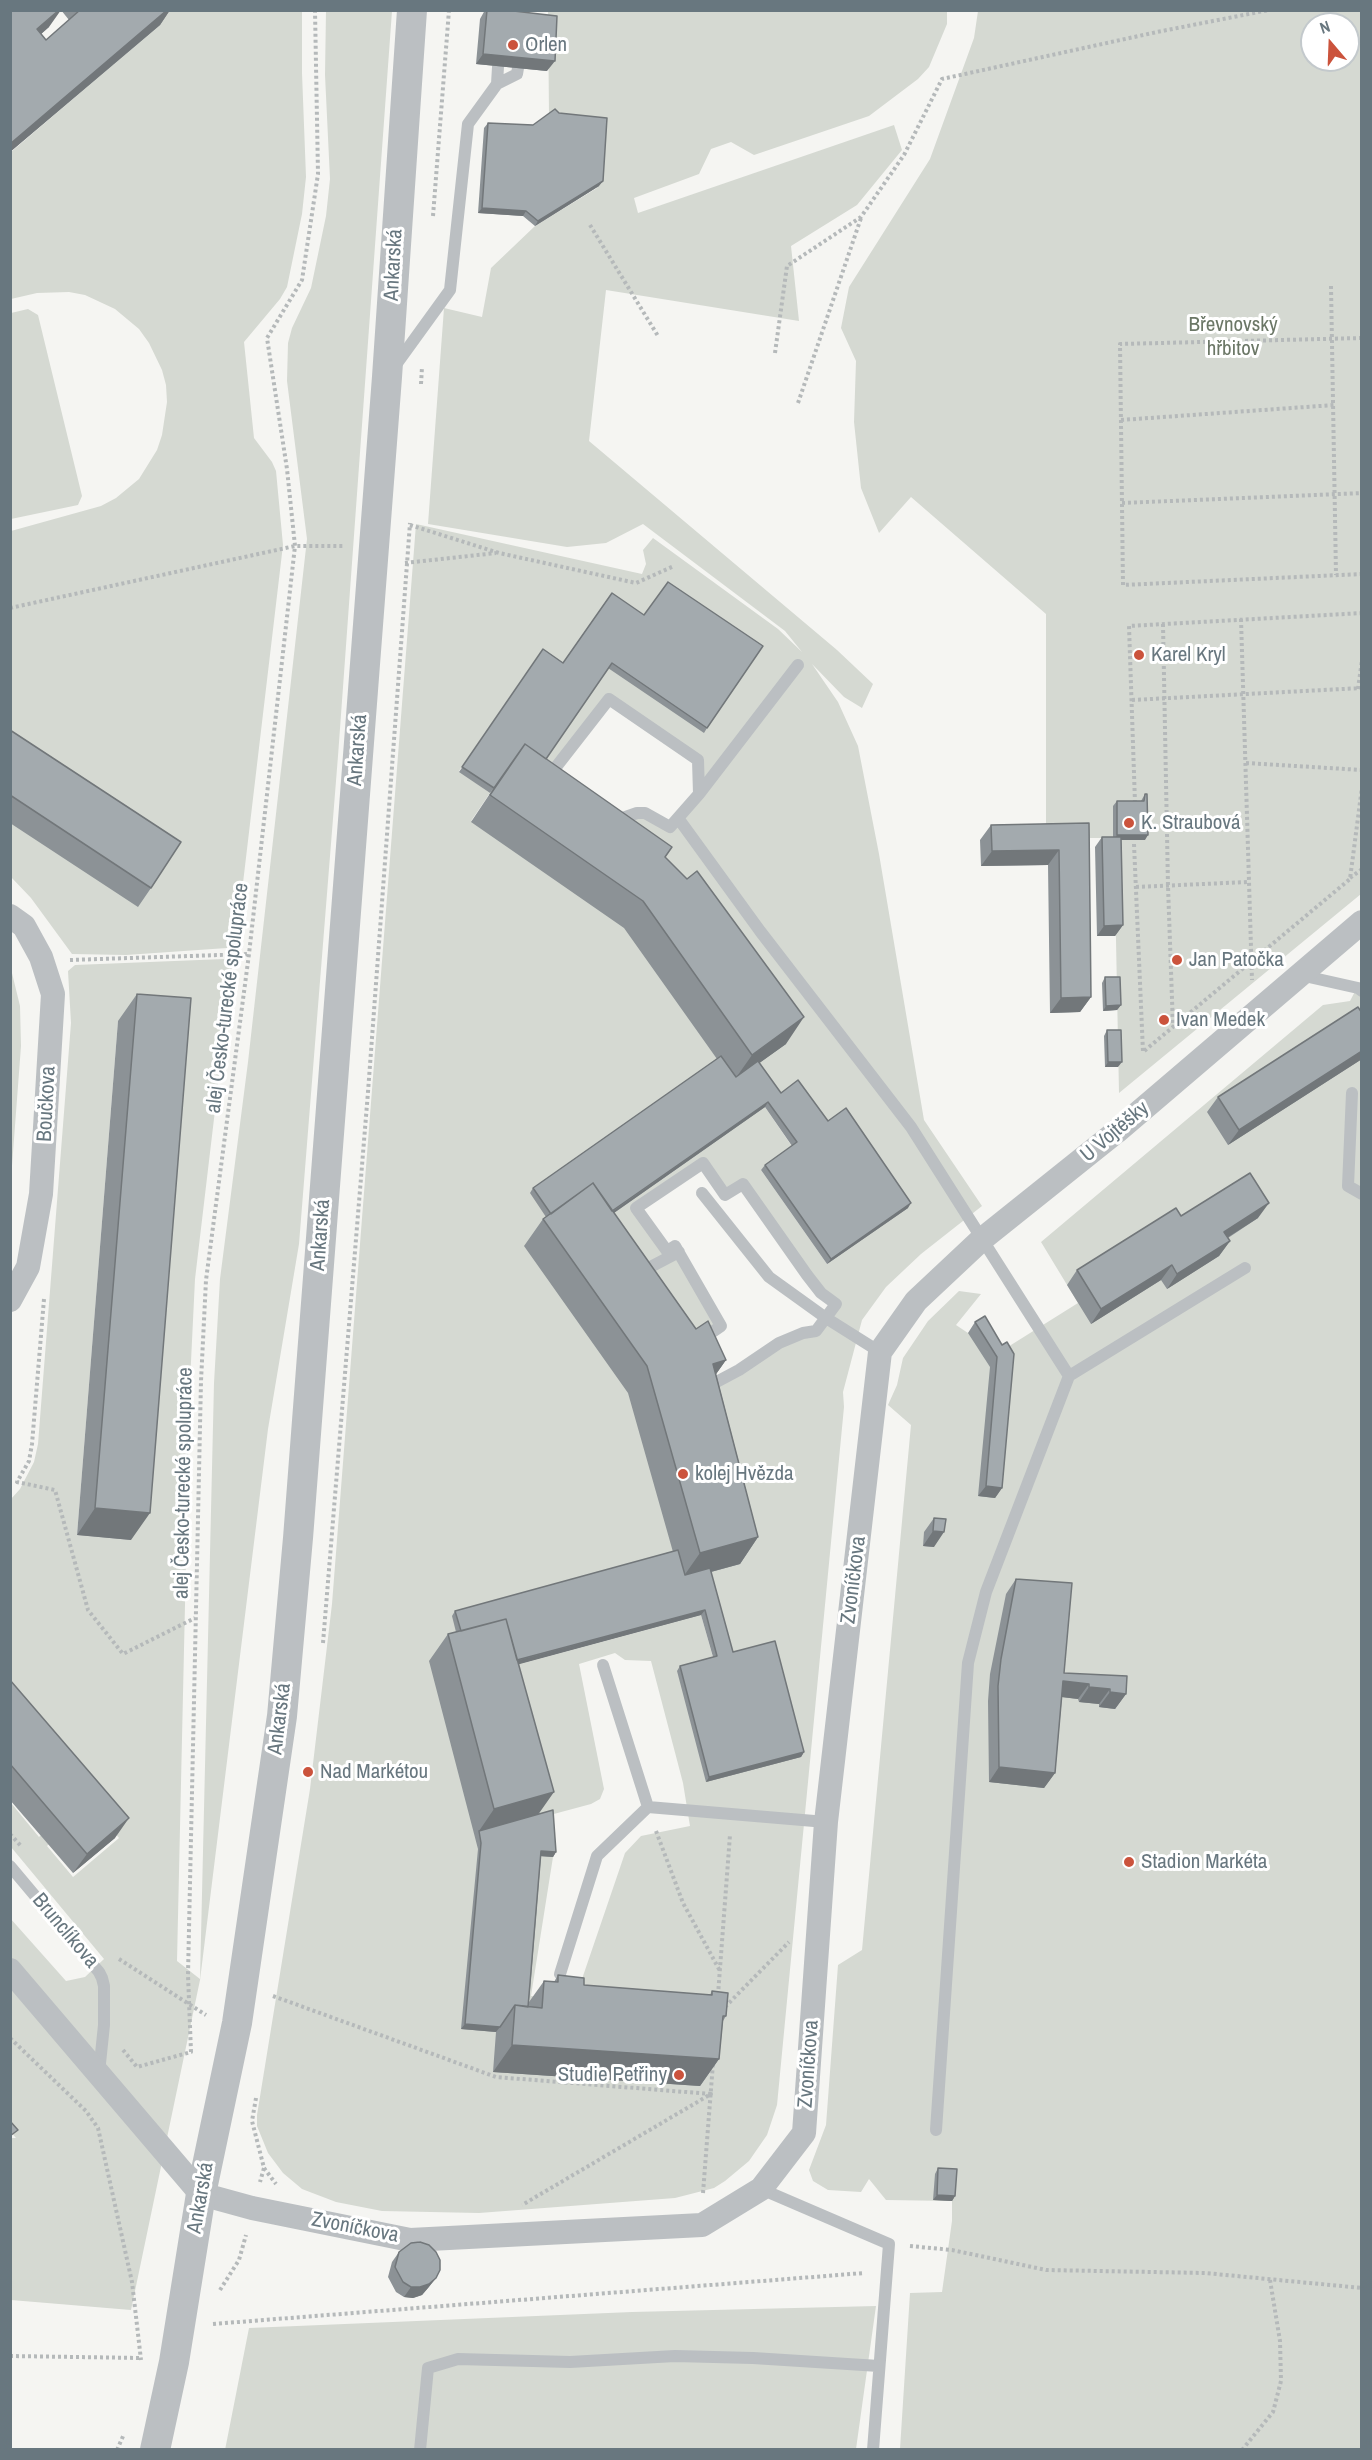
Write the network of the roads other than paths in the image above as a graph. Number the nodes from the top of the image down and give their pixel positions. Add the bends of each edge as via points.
1 (412, 10) edge
2 (519, 10) edge
3 (521, 23) edge
4 (498, 67) edge
5 (518, 68) edge
6 (497, 84) junction
7 (387, 377) junction
8 (798, 665) dead end
9 (699, 794) junction
10 (678, 818) junction
11 (10, 916) edge
12 (1362, 922) edge
13 (1299, 974) junction
14 (1362, 991) edge
15 (1352, 1093) dead end
16 (702, 1193) dead end
17 (1362, 1194) edge
18 (981, 1240) junction
19 (679, 1252) junction
20 (1245, 1268) dead end
21 (634, 1276) edge
22 (12, 1297) edge
23 (825, 1318) junction
24 (880, 1352) junction
25 (1069, 1376) junction
26 (603, 1665) dead end
27 (648, 1807) junction
28 (826, 1822) junction
29 (10, 1866) edge
30 (10, 1970) edge
31 (561, 1974) edge
32 (99, 2074) junction
33 (936, 2130) dead end
34 (761, 2189) junction
35 (201, 2194) junction
36 (879, 2366) junction
37 (155, 2450) edge
38 (420, 2450) edge
39 (873, 2450) edge

1 - 7 street, Ankarská
2 - 3 lane
4 - 6 lane
5 - 6 lane via 517,74
6 - 7 lane via 468,124 450,290
7 - 35 street, Ankarská via 282,1716 237,2024
8 - 9 lane
9 - 10 lane
9 - 10 lane via 698,760 609,699 542,785 578,808 614,821 645,813 670,827
10 - 18 lane via 911,1127
11 - 22 street, Boučkova via 24,926 41,957 53,994 41,1194 28,1267
12 - 13 street, U Vojtěšky
13 - 14 lane
13 - 18 street, U Vojtěšky via 1116,1132
15 - 17 lane via 1348,1186
16 - 23 lane via 769,1277
18 - 24 street, U Vojtěšky via 916,1301
18 - 25 lane
19 - 21 lane
19 - 23 lane via 722,1326 689,1348 707,1387 780,1343 816,1331
19 - 23 lane via 675,1246 667,1251 636,1208 704,1163 725,1195 743,1184 807,1275 836,1304
20 - 25 lane
23 - 24 lane
24 - 28 street, Zvoníčkova
25 - 33 lane via 986,1592 968,1664
26 - 27 lane
27 - 28 lane
27 - 31 lane via 597,1856
28 - 34 street, Zvoníčkova via 804,2133
29 - 32 lane, Brunclíkova via 102,1978 104,2025
30 - 32 street
32 - 35 street
34 - 35 street, Zvoníčkova via 702,2225 410,2240
34 - 36 lane via 889,2244
35 - 37 street, Ankarská via 174,2362
36 - 38 lane via 675,2356 570,2362 458,2359 428,2368
36 - 39 lane

